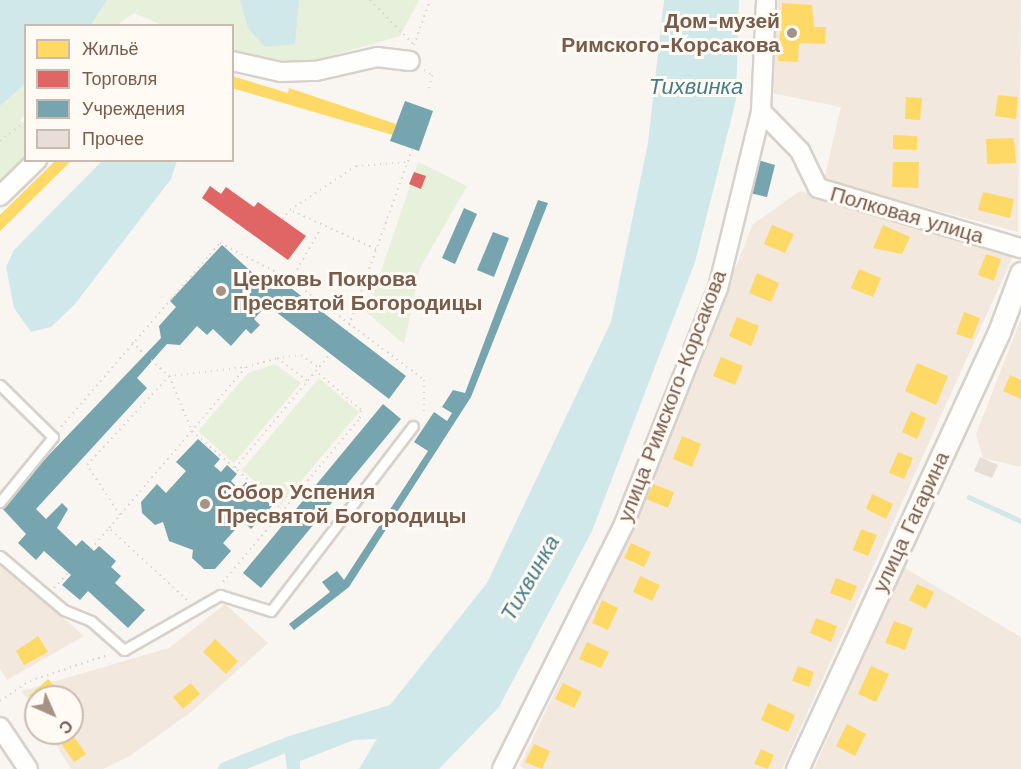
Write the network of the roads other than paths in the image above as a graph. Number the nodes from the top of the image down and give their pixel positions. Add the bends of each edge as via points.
1 (766, 0) edge
2 (412, 53) road end
3 (234, 61) edge
4 (761, 111) junction
5 (35, 162) edge
6 (0, 195) edge
7 (1021, 248) edge
8 (1021, 273) edge
9 (0, 385) edge
10 (413, 426) dead end
11 (0, 502) edge
12 (0, 555) edge
13 (0, 727) edge
14 (28, 769) edge
15 (503, 769) edge
16 (797, 769) edge

1 - 4 street, улица Римского-Корсакова
2 - 3 street via 316,71 281,72
4 - 7 street, Полковая улица via 800,151 818,188
4 - 15 street, улица Римского-Корсакова via 718,288 624,524
5 - 6 street
8 - 16 street, улица Гагарина via 999,332
9 - 11 lane via 53,437
10 - 12 lane via 279,604 261,611 236,596 220,595 124,650 91,621 47,597
13 - 14 street

